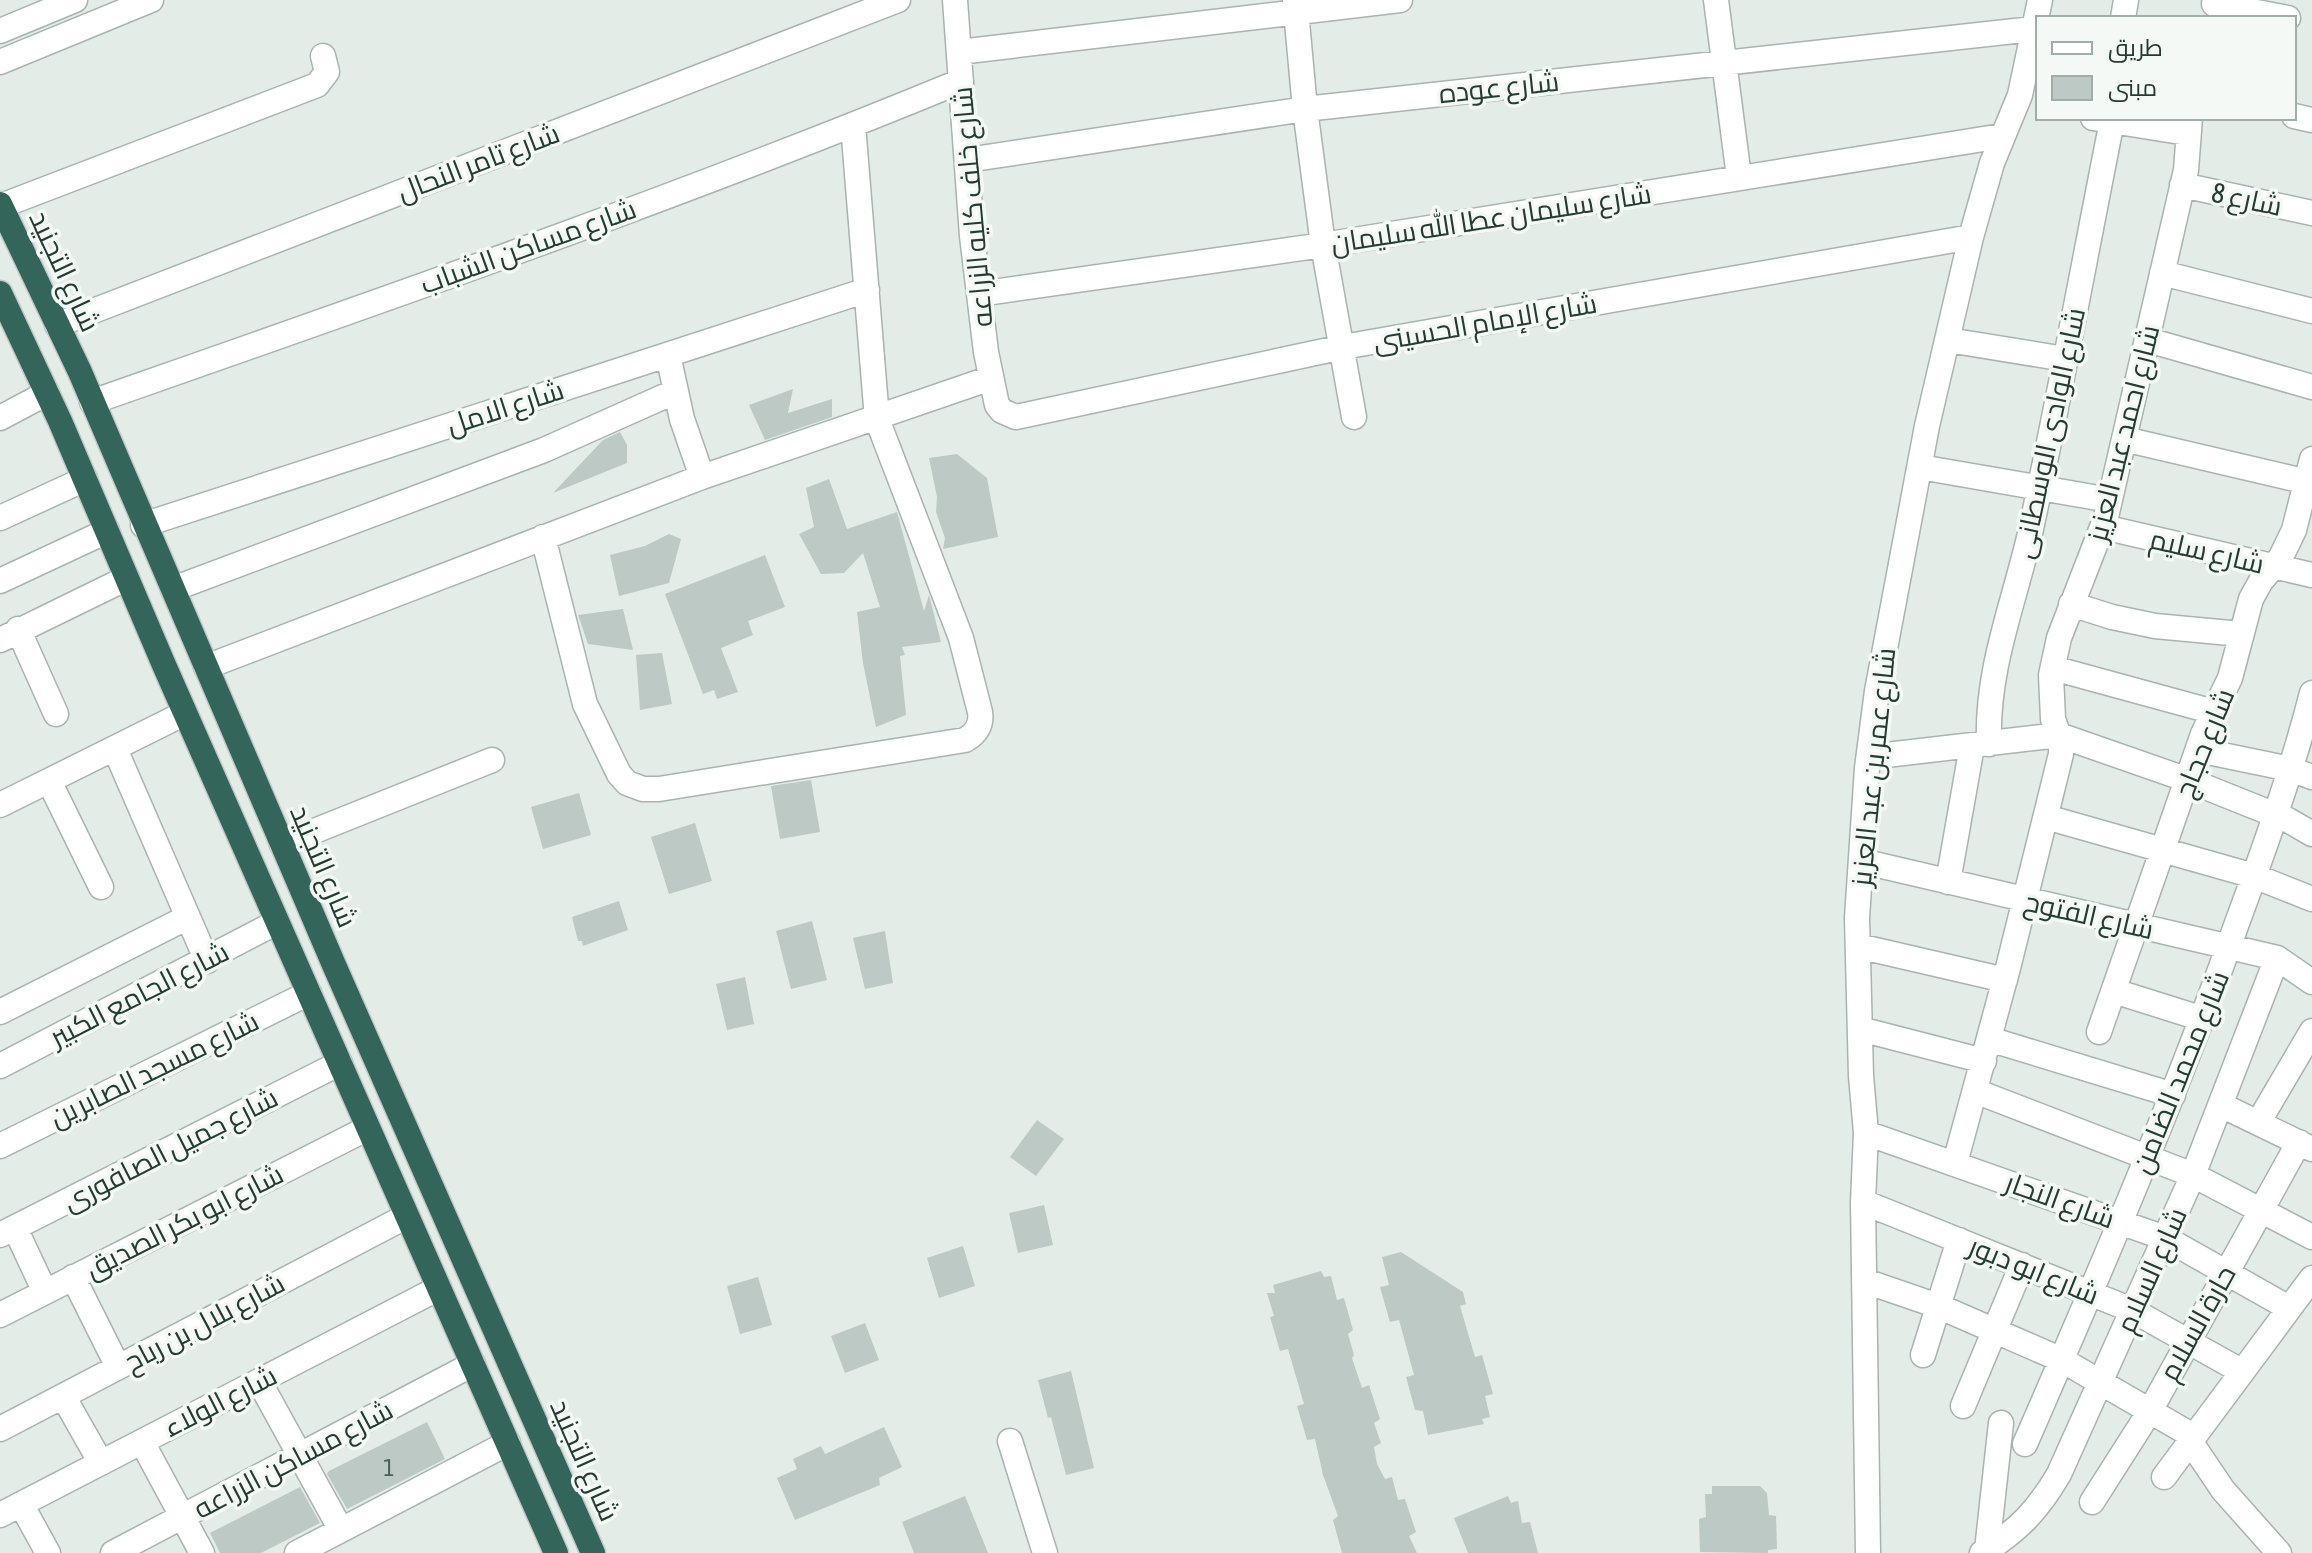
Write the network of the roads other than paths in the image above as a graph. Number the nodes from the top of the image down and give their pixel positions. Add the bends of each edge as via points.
1 (75, 0) edge
2 (151, 0) edge
3 (898, 0) edge
4 (955, 0) edge
5 (1400, 0) edge
6 (1716, 0) edge
7 (1296, 5) edge
8 (2213, 7) edge
9 (2277, 16) edge
10 (2036, 17) edge
11 (2033, 29) junction
12 (0, 31) edge
13 (959, 52) junction
14 (323, 56) dead end
15 (0, 62) edge
16 (1724, 62) junction
17 (961, 81) junction
18 (2027, 107) edge
19 (1305, 109) junction
20 (2103, 120) edge
21 (2115, 120) edge
22 (853, 125) junction
23 (2188, 126) edge
24 (2002, 136) junction
25 (967, 160) junction
26 (1739, 177) junction
27 (2182, 185) junction
28 (0, 205) edge
29 (2312, 213) edge
30 (1971, 237) junction
31 (1323, 245) junction
32 (2162, 273) junction
33 (867, 290) junction
34 (979, 294) junction
35 (2, 304) edge
36 (2312, 311) edge
37 (57, 325) junction
38 (1948, 340) junction
39 (2148, 340) junction
40 (1343, 347) junction
41 (668, 355) junction
42 (2065, 359) junction
43 (991, 378) junction
44 (2312, 387) edge
45 (674, 392) junction
46 (47, 393) junction
47 (92, 402) junction
48 (1002, 411) joint
49 (1354, 417) dead end
50 (0, 418) edge
51 (877, 419) junction
52 (2124, 439) junction
53 (1920, 467) junction
54 (2310, 475) edge
55 (702, 477) junction
56 (85, 479) junction
57 (2039, 487) junction
58 (2110, 500) junction
59 (0, 518) edge
60 (143, 525) junction
61 (2103, 527) junction
62 (107, 531) junction
63 (543, 537) junction
64 (2272, 566) junction
65 (2312, 575) edge
66 (127, 578) junction
67 (0, 581) edge
68 (173, 589) junction
69 (2071, 604) junction
70 (9, 634) edge
71 (2241, 634) junction
72 (206, 667) junction
73 (2053, 668) junction
74 (2312, 693) edge
75 (2214, 712) junction
76 (185, 713) junction
77 (56, 714) dead end
78 (2059, 735) junction
79 (1981, 745) junction
80 (115, 749) junction
81 (2198, 750) junction
82 (1869, 757) junction
83 (492, 760) dead end
84 (2301, 773) edge
85 (2188, 780) junction
86 (49, 781) junction
87 (0, 805) edge
88 (2275, 815) junction
89 (2046, 817) junction
90 (2312, 834) edge
91 (282, 844) junction
92 (2164, 850) junction
93 (1861, 861) junction
94 (2254, 876) junction
95 (1948, 882) junction
96 (101, 887) dead end
97 (2312, 899) edge
98 (2025, 900) junction
99 (188, 917) junction
100 (277, 922) junction
101 (2138, 926) junction
102 (1858, 946) junction
103 (2229, 946) junction
104 (2277, 958) junction
105 (207, 961) junction
106 (2005, 980) junction
107 (2312, 982) edge
108 (2114, 991) junction
109 (309, 993) junction
110 (0, 1012) edge
111 (2203, 1019) junction
112 (1860, 1029) junction
113 (2312, 1031) edge
114 (2099, 1032) dead end
115 (1986, 1050) junction
116 (340, 1063) junction
117 (0, 1066) edge
118 (1975, 1091) junction
119 (2173, 1095) junction
120 (2221, 1105) junction
121 (2258, 1123) junction
122 (368, 1128) junction
123 (1866, 1133) junction
124 (0, 1146) edge
125 (2305, 1146) edge
126 (2146, 1157) junction
127 (1955, 1163) junction
128 (2193, 1175) junction
129 (1863, 1202) junction
130 (2260, 1210) junction
131 (407, 1216) junction
132 (2120, 1221) junction
133 (8, 1232) edge
134 (2312, 1237) edge
135 (2165, 1238) junction
136 (1959, 1240) junction
137 (2022, 1265) junction
138 (2226, 1270) junction
139 (73, 1277) junction
140 (2312, 1278) edge
141 (1865, 1281) junction
142 (439, 1288) junction
143 (45, 1292) junction
144 (2091, 1292) junction
145 (1938, 1306) junction
146 (2289, 1308) junction
147 (2132, 1310) junction
148 (0, 1315) edge
149 (1994, 1329) junction
150 (2188, 1339) junction
151 (1923, 1355) dead end
152 (2062, 1360) junction
153 (473, 1364) junction
154 (118, 1367) junction
155 (2241, 1371) junction
156 (259, 1381) junction
157 (2100, 1382) junction
158 (63, 1396) junction
159 (1963, 1406) dead end
160 (2150, 1411) junction
161 (2001, 1423) dead end
162 (0, 1429) edge
163 (2192, 1439) junction
164 (1010, 1441) dead end
165 (142, 1442) junction
166 (508, 1443) junction
167 (2025, 1444) dead end
168 (300, 1455) junction
169 (101, 1463) junction
170 (2164, 1477) dead end
171 (2092, 1502) dead end
172 (10, 1509) edge
173 (183, 1517) junction
174 (341, 1530) junction
175 (1984, 1552) edge
176 (48, 1553) edge
177 (113, 1553) edge
178 (202, 1553) edge
179 (297, 1553) edge
180 (556, 1553) edge
181 (593, 1553) edge
182 (1045, 1553) edge
183 (1868, 1553) edge
184 (2279, 1553) edge

1 - 12 street
2 - 15 street
3 - 37 street, شارع تامر النحال
4 - 13 street, شارع خلف كليه الزراعه
5 - 7 street
6 - 16 street
7 - 13 street
7 - 19 street
8 - 9 street
10 - 11 street, شارع عمر بن عبد العزيز
11 - 16 street, شارع عوده
11 - 18 street, شارع عمر بن عبد العزيز
13 - 17 street, شارع خلف كليه الزراعه
14 - 28 street via 327,72 317,85
16 - 19 street, شارع عوده
16 - 26 street
17 - 22 street, شارع مساكن الشباب
17 - 25 street, شارع خلف كليه الزراعه
18 - 24 street, شارع عمر بن عبد العزيز
19 - 25 street, شارع عوده
19 - 31 street
20 - 42 street, شارع الوادى الوسطانى
21 - 23 street
22 - 33 street
22 - 47 street, شارع مساكن الشباب via 482,265
23 - 27 street, شارع احمد عبد العزيز
24 - 26 street, شارع سليمان عطا الله سليمان
24 - 30 street, شارع عمر بن عبد العزيز
25 - 34 street, شارع خلف كليه الزراعه
26 - 31 street, شارع سليمان عطا الله سليمان
27 - 29 street, شارع 8
27 - 32 street, شارع احمد عبد العزيز
28 - 37 highway, شارع التجنيد
30 - 38 street, شارع عمر بن عبد العزيز
30 - 40 street, شارع الإمام الحسينى
31 - 34 street, شارع سليمان عطا الله سليمان
31 - 40 street
32 - 36 street
32 - 39 street, شارع احمد عبد العزيز
33 - 41 street, شارع الامل
33 - 51 street
34 - 43 street, شارع خلف كليه الزراعه
35 - 46 highway
37 - 47 highway, شارع التجنيد
38 - 42 street
38 - 53 street, شارع عمر بن عبد العزيز
39 - 44 street
39 - 52 street, شارع احمد عبد العزيز
40 - 48 street, شارع الإمام الحسينى via 1024,416
40 - 49 street
41 - 45 street
41 - 60 street, شارع الامل
42 - 57 street, شارع الوادى الوسطانى
43 - 48 street, شارع خلف كليه الزراعه
43 - 51 street
45 - 55 street
45 - 68 street via 544,450
46 - 50 street
46 - 56 highway
47 - 60 highway, شارع التجنيد
51 - 55 street
51 - 63 street via 973,677 981,720 965,740 659,789 635,787 619,774 585,704
52 - 54 street
52 - 58 street, شارع احمد عبد العزيز
53 - 57 street
53 - 82 street, شارع عمر بن عبد العزيز
54 - 64 street, شارع حجاج via 2288,545
55 - 63 street
56 - 59 street
56 - 62 highway
57 - 58 street
57 - 79 street, شارع الوادى الوسطانى via 1999,643
58 - 61 street, شارع احمد عبد العزيز
60 - 68 highway, شارع التجنيد
61 - 64 street, شارع سليم
61 - 69 street, شارع احمد عبد العزيز
62 - 66 highway
62 - 67 street
63 - 72 street
64 - 65 street, شارع سليم
64 - 71 street, شارع حجاج via 2251,599
66 - 70 street
66 - 76 highway
68 - 72 highway, شارع التجنيد
69 - 71 street via 2155,626
69 - 73 street, شارع احمد عبد العزيز
70 - 77 street
71 - 75 street, شارع حجاج
72 - 91 highway, شارع التجنيد
73 - 75 street
73 - 78 street, شارع احمد عبد العزيز via 2053,719
74 - 84 street, شارع محمد الضامن
75 - 81 street, شارع حجاج
76 - 80 street
76 - 100 highway
78 - 79 street
78 - 85 street
78 - 89 street, شارع احمد عبد العزيز via 2061,754
79 - 82 street
79 - 95 street, شارع الوادى الوسطانى
80 - 86 street
80 - 99 street
81 - 84 street
81 - 85 street, شارع حجاج
82 - 93 street, شارع عمر بن عبد العزيز
83 - 91 street
84 - 88 street, شارع محمد الضامن
85 - 88 street
85 - 92 street, شارع حجاج
86 - 87 street
86 - 96 street
88 - 90 street
88 - 94 street, شارع محمد الضامن
89 - 92 street
89 - 98 street, شارع احمد عبد العزيز
91 - 181 highway, شارع التجنيد
92 - 94 street
92 - 101 street, شارع حجاج
93 - 95 street, شارع الفتوح
93 - 102 street, شارع عمر بن عبد العزيز
94 - 97 street
94 - 103 street, شارع محمد الضامن
95 - 98 street, شارع الفتوح
98 - 101 street, شارع الفتوح
98 - 106 street, شارع احمد عبد العزيز
99 - 105 street
99 - 110 street
100 - 105 street, شارع الجامع الكبير
100 - 109 highway
101 - 103 street, شارع الفتوح
101 - 108 street, شارع حجاج
102 - 106 street
102 - 112 street, شارع عمر بن عبد العزيز
103 - 104 street, شارع الفتوح
103 - 111 street, شارع محمد الضامن
104 - 107 street, شارع الفتوح
104 - 120 street, شارع السلام
105 - 117 street, شارع الجامع الكبير
106 - 115 street, شارع احمد عبد العزيز
108 - 111 street
108 - 114 street, شارع حجاج
109 - 116 highway
109 - 124 street, شارع مسجد الصابرين
111 - 119 street, شارع محمد الضامن
112 - 115 street
112 - 123 street, شارع عمر بن عبد العزيز
113 - 121 street
115 - 118 street, شارع احمد عبد العزيز
115 - 119 street
116 - 122 highway
116 - 133 street, شارع جميل الصافورى
118 - 126 street
118 - 127 street, شارع احمد عبد العزيز
119 - 126 street, شارع محمد الضامن
120 - 121 street
120 - 128 street, شارع السلام
121 - 125 street
122 - 131 highway
122 - 139 street, شارع ابو بكر الصديق
123 - 127 street, شارع النجار
123 - 129 street, شارع عمر بن عبد العزيز
125 - 130 street, حارة السلام
126 - 128 street
126 - 132 street, شارع محمد الضامن
127 - 132 street, شارع النجار
128 - 130 street
128 - 135 street, شارع السلام
129 - 136 street, شارع ابو دبور
129 - 141 street, شارع عمر بن عبد العزيز
130 - 134 street
130 - 138 street, حارة السلام
131 - 142 highway
131 - 154 street, شارع بلال بن رباح
132 - 135 street, شارع النجار
132 - 144 street, شارع محمد الضامن
133 - 143 street
135 - 138 street, شارع النجار
135 - 147 street, شارع السلام
136 - 137 street, شارع ابو دبور
136 - 145 street
137 - 144 street, شارع ابو دبور
137 - 149 street
138 - 146 street, شارع النجار
138 - 150 street, حارة السلام
139 - 143 street, شارع ابو بكر الصديق
139 - 154 street
140 - 146 street
141 - 145 street
141 - 183 street, شارع عمر بن عبد العزيز
142 - 153 highway
142 - 156 street, شارع الولاء
143 - 148 street, شارع ابو بكر الصديق
144 - 147 street, شارع ابو دبور
144 - 152 street, شارع محمد الضامن
145 - 149 street
145 - 151 street
146 - 155 street
147 - 150 street, شارع ابو دبور
147 - 157 street, شارع السلام
149 - 152 street
149 - 159 street
150 - 155 street, شارع ابو دبور
150 - 160 street, حارة السلام
152 - 157 street
152 - 167 street, شارع محمد الضامن
153 - 166 highway
153 - 168 street, شارع مساكن الزراعه
154 - 158 street, شارع بلال بن رباح
155 - 163 street
156 - 165 street, شارع الولاء
156 - 168 street
157 - 160 street
157 - 175 street, شارع السلام via 2041,1504 2017,1530
158 - 162 street, شارع بلال بن رباح
158 - 169 street
160 - 163 street
160 - 171 street, حارة السلام
161 - 175 street
163 - 170 street
163 - 184 street via 2223,1490
164 - 182 street
165 - 169 street, شارع الولاء
165 - 173 street
166 - 174 street
166 - 180 highway
168 - 173 street, شارع مساكن الزراعه
168 - 174 street
169 - 172 street, شارع الولاء
172 - 176 street
173 - 177 street, شارع مساكن الزراعه
173 - 178 street
174 - 179 street

